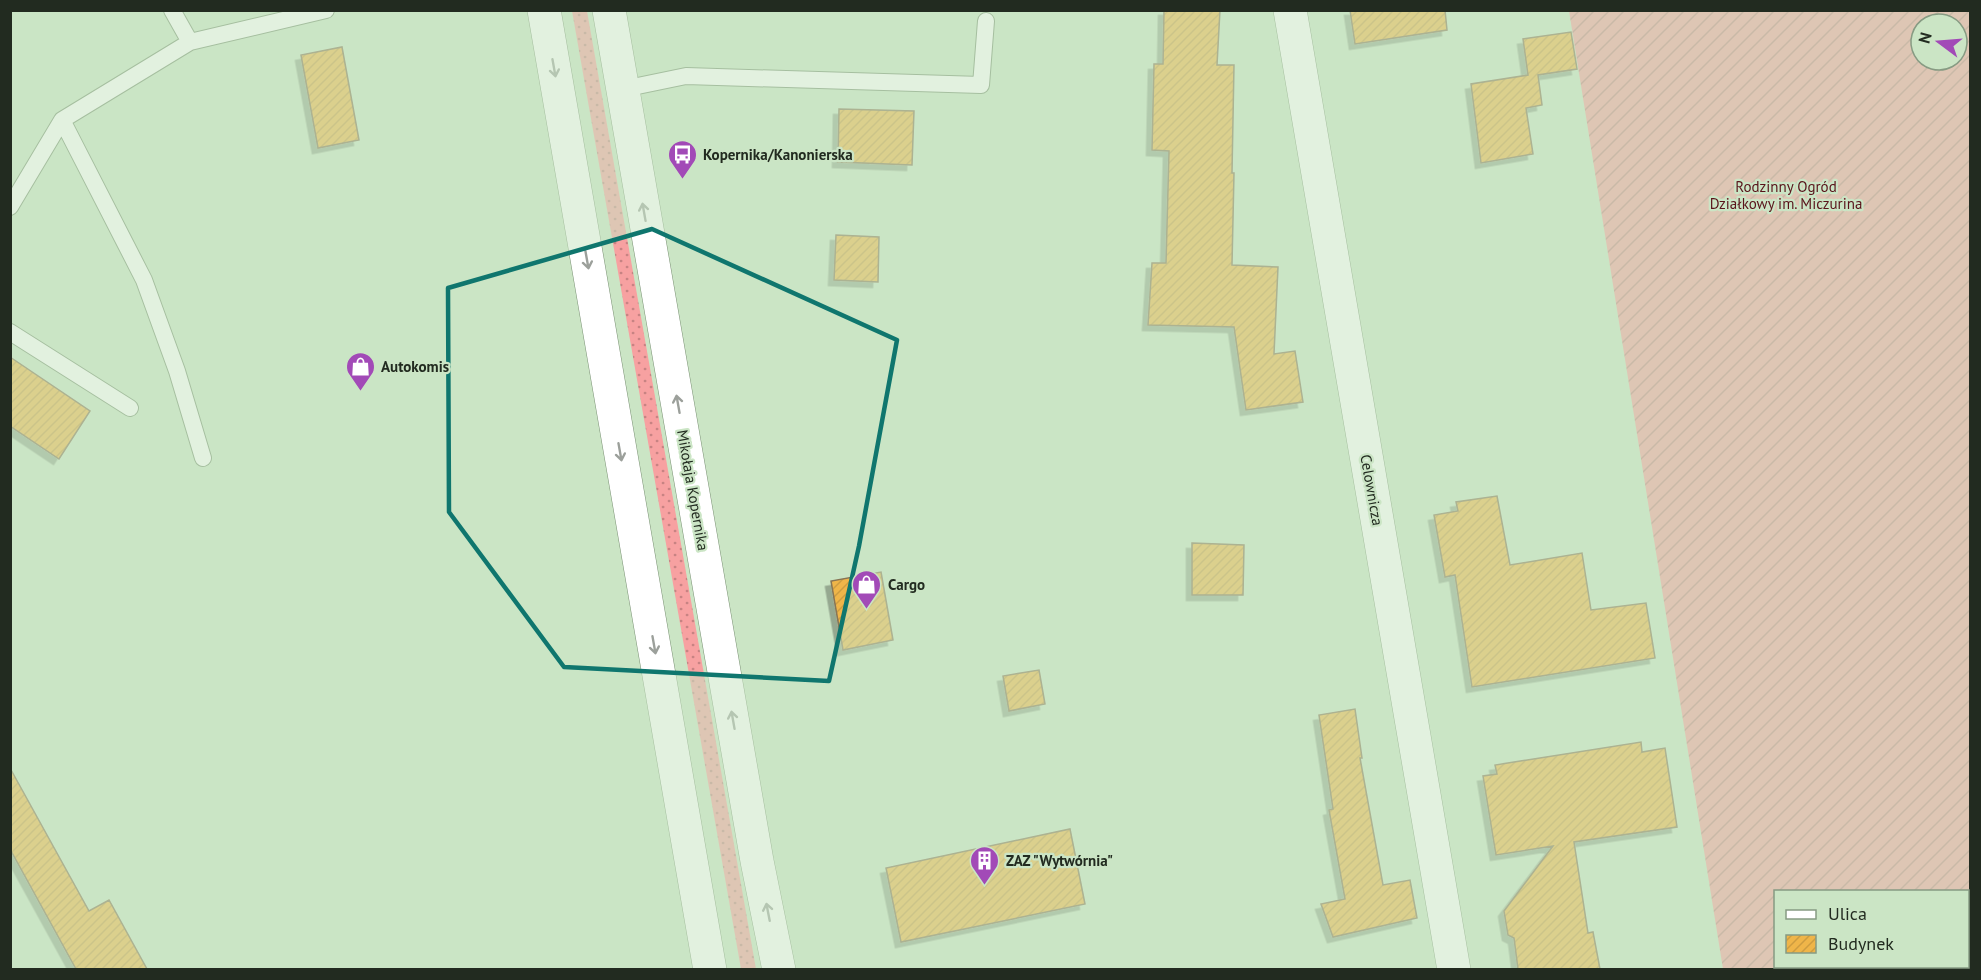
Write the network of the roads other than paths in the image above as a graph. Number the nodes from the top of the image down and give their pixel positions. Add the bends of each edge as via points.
1 (172, 10) edge
2 (326, 10) edge
3 (544, 10) edge
4 (609, 10) edge
5 (1290, 10) edge
6 (986, 21) dead end
7 (190, 42) junction
8 (623, 89) junction
9 (62, 120) junction
10 (10, 207) edge
11 (10, 332) edge
12 (130, 408) dead end
13 (203, 458) dead end
14 (710, 969) edge
15 (779, 969) edge
16 (1454, 969) edge

1 - 7 lane
2 - 7 lane
3 -> 14 main road
4 - 8 main road, Mikołaja Kopernika
5 - 16 main road, Celownicza
6 - 8 lane via 981,85 686,76
7 - 9 lane
15 -> 8 main road, Mikołaja Kopernika
9 - 10 lane
9 - 13 lane via 144,280
11 - 12 lane

